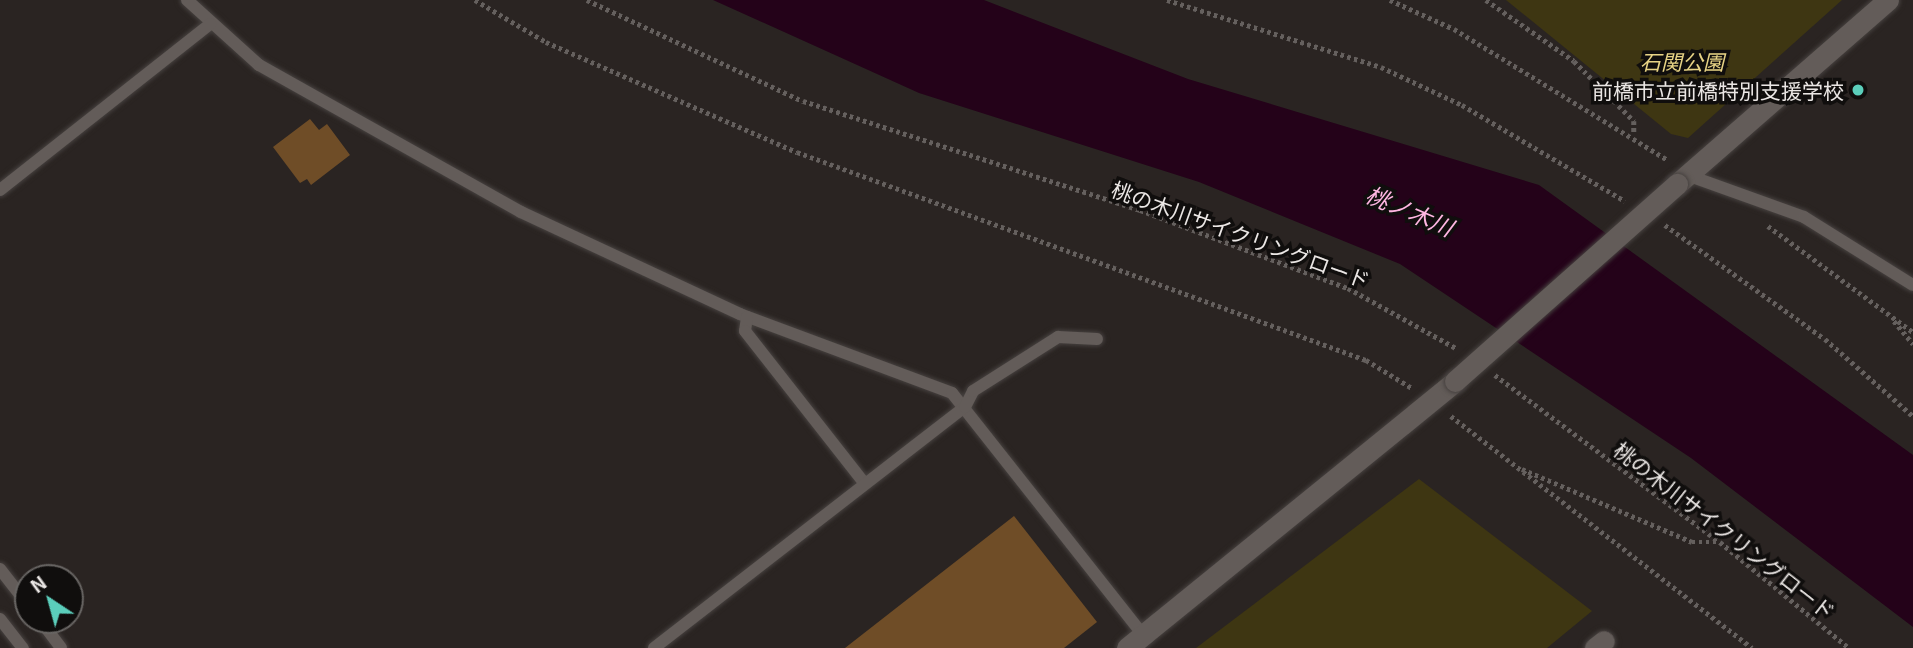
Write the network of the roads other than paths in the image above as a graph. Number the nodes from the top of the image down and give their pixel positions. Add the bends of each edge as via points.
1 (187, 0) edge
2 (1888, 0) edge
3 (210, 24) junction
4 (1682, 179) junction
5 (0, 190) edge
6 (1913, 285) edge
7 (747, 317) junction
8 (1097, 340) dead end
9 (965, 407) junction
10 (865, 484) junction
11 (0, 569) edge
12 (14, 587) edge
13 (0, 619) edge
14 (1135, 642) edge
15 (23, 648) edge
16 (654, 648) edge

1 - 3 lane
2 - 4 street
3 - 5 lane
3 - 7 lane via 259,65 417,156 521,212
4 - 6 lane via 1804,218
4 - 14 street, bridge via 1433,402
7 - 9 lane via 934,382
7 - 10 lane via 745,331
8 - 9 lane via 1058,337 973,391
9 - 10 lane
9 - 14 lane
10 - 16 lane
11 - 12 lane
13 - 15 lane

